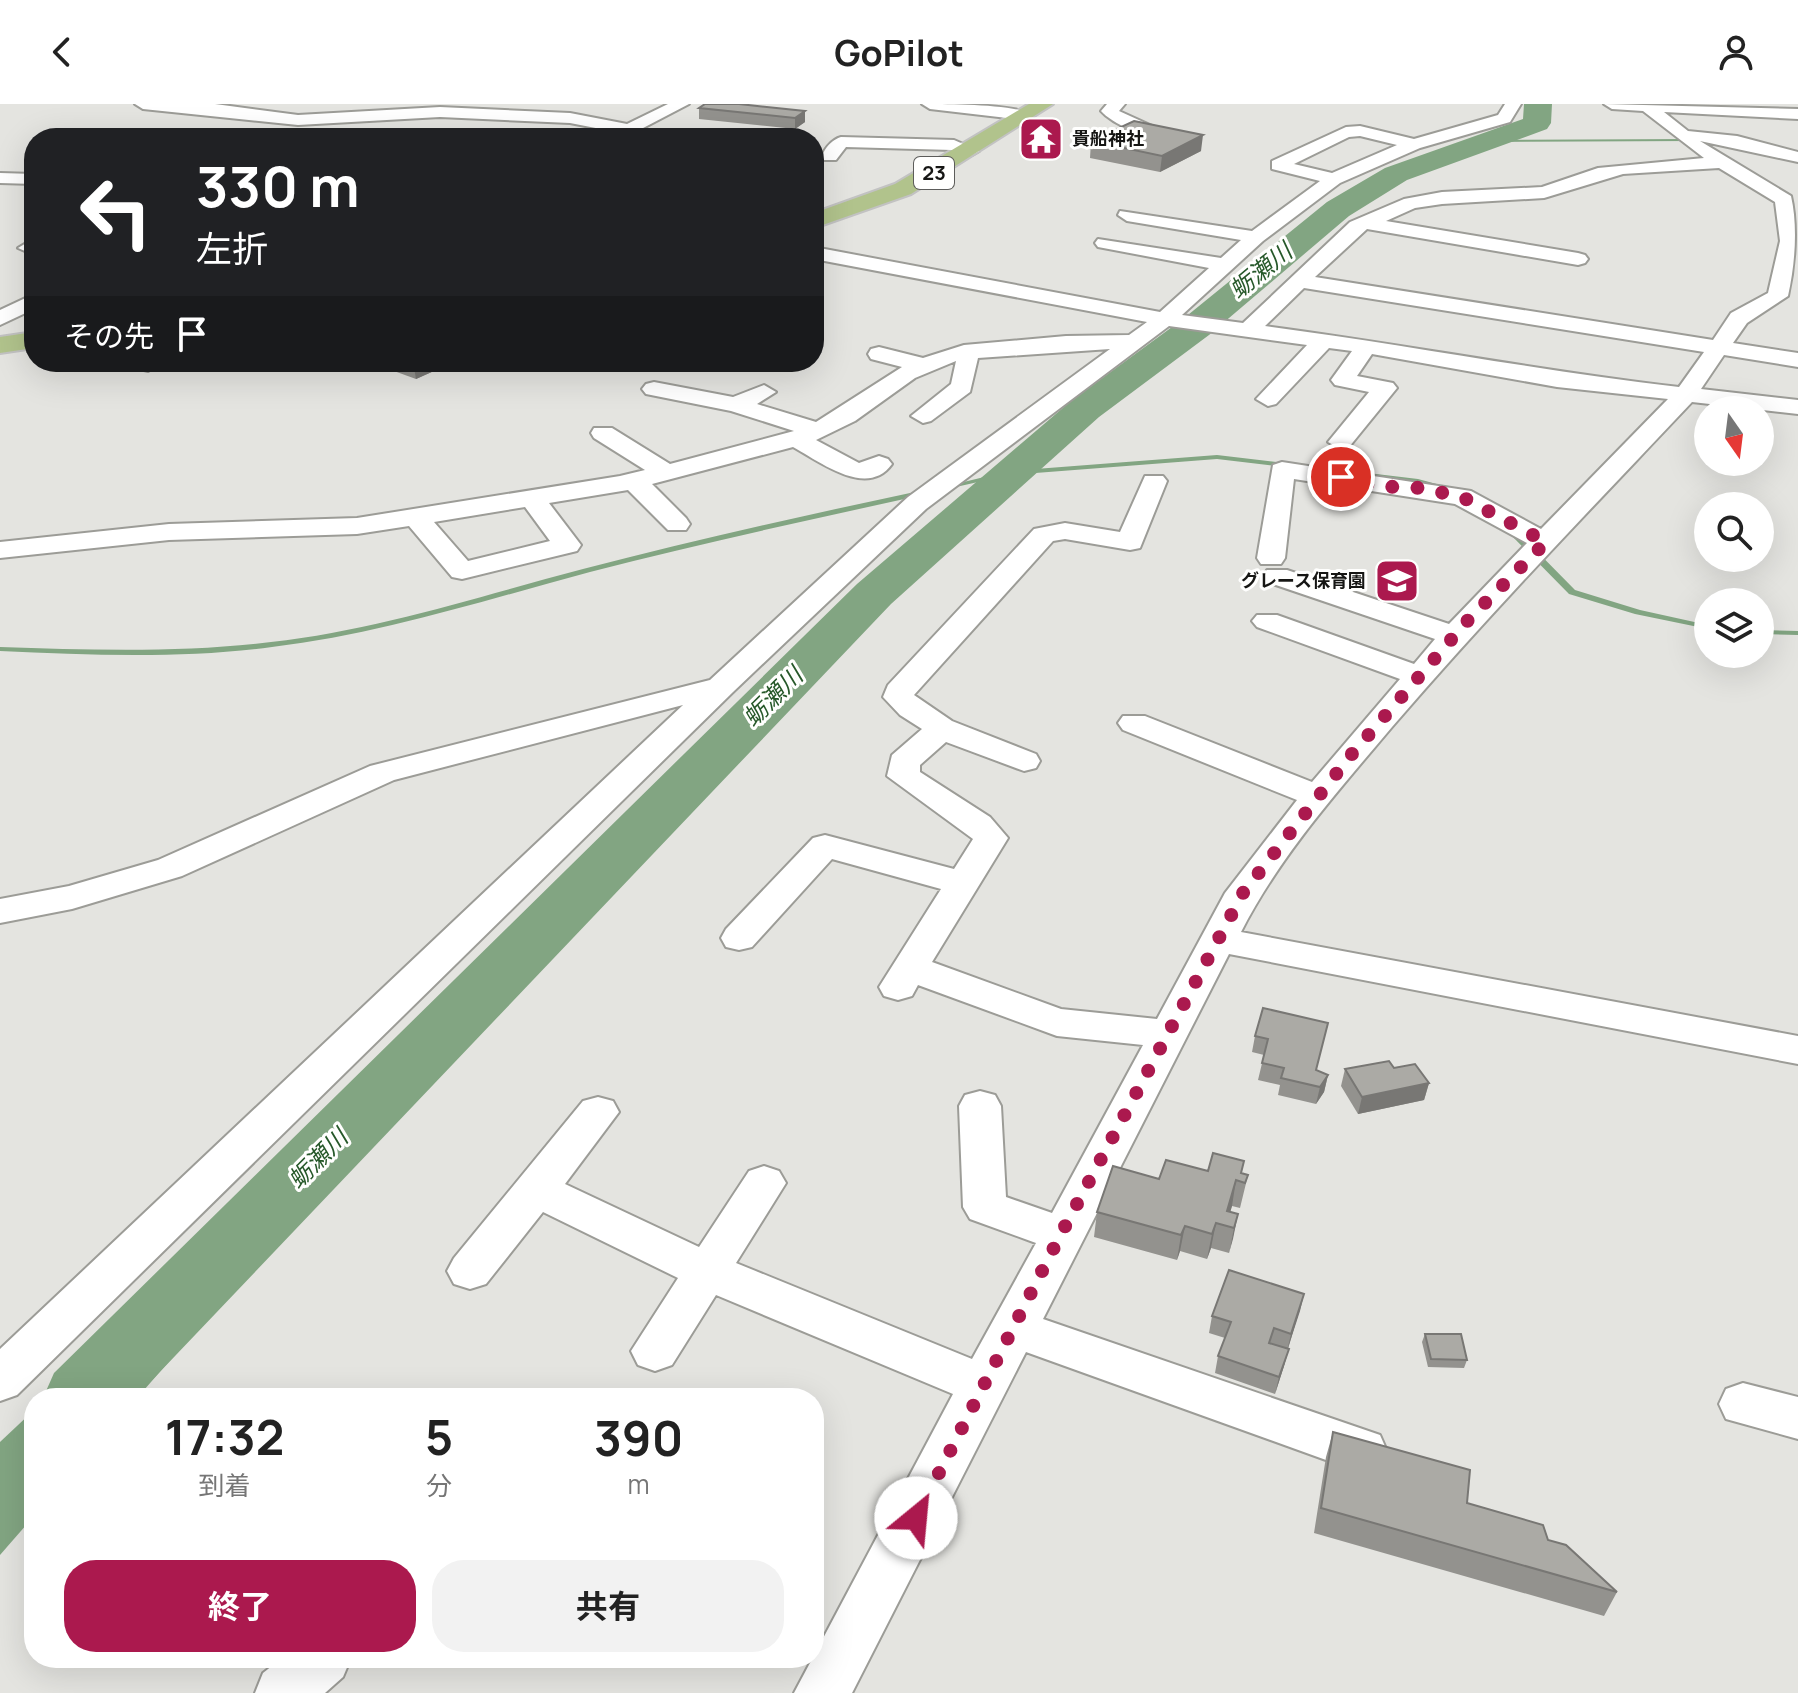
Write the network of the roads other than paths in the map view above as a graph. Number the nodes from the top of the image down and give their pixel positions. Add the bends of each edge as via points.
1 (143, 104) edge
2 (681, 104) edge
3 (1117, 104) edge
4 (1513, 104) edge
5 (1612, 104) edge
6 (172, 105) edge
7 (951, 105) edge
8 (1645, 105) edge
9 (216, 106) edge
10 (1034, 110) edge
11 (649, 111) edge
12 (1798, 114) edge
13 (1375, 124) dead end
14 (623, 128) edge
15 (629, 128) edge
16 (946, 130) edge
17 (1413, 130) junction
18 (1164, 135) edge
19 (1686, 138) junction
20 (830, 156) dead end
21 (1798, 157) edge
22 (1725, 162) junction
23 (1334, 179) junction
24 (24, 180) edge
25 (4, 181) edge
26 (1127, 215) dead end
27 (824, 217) edge
28 (1164, 221) junction
29 (1364, 222) junction
30 (1146, 234) dead end
31 (1256, 237) junction
32 (1105, 243) dead end
33 (824, 255) edge
34 (1578, 259) dead end
35 (1792, 264) edge
36 (1225, 265) junction
37 (1300, 281) junction
38 (24, 306) edge
39 (0, 319) edge
40 (1169, 320) junction
41 (1243, 329) junction
42 (1324, 340) junction
43 (24, 341) edge
44 (1133, 342) junction
45 (0, 345) edge
46 (974, 345) junction
47 (1366, 346) junction
48 (1719, 349) junction
49 (879, 354) dead end
50 (1798, 360) edge
51 (922, 365) junction
52 (654, 389) dead end
53 (764, 392) dead end
54 (1684, 397) junction
55 (1268, 399) dead end
56 (736, 405) junction
57 (1798, 407) edge
58 (963, 417) dead end
59 (603, 433) dead end
60 (807, 435) junction
61 (1340, 442) dead end
62 (668, 474) junction
63 (634, 481) junction
64 (1154, 481) dead end
65 (829, 483) dead end
66 (532, 499) junction
67 (416, 517) junction
68 (677, 524) dead end
69 (1546, 542) junction
70 (0, 550) edge
71 (1267, 621) dead end
72 (1454, 636) junction
73 (1420, 676) junction
74 (722, 685) junction
75 (1134, 723) dead end
76 (942, 728) junction
77 (1024, 761) dead end
78 (1318, 796) junction
79 (962, 883) junction
80 (0, 911) edge
81 (739, 938) dead end
82 (1218, 940) junction
83 (1167, 1034) junction
84 (1798, 1050) edge
85 (980, 1106) dead end
86 (598, 1112) dead end
87 (764, 1183) dead end
88 (536, 1189) junction
89 (1061, 1234) junction
90 (470, 1271) dead end
91 (707, 1271) junction
92 (1014, 1328) junction
93 (655, 1351) dead end
94 (6, 1365) edge
95 (985, 1386) junction
96 (1743, 1404) dead end
97 (1798, 1418) edge
98 (1362, 1451) edge
99 (312, 1668) edge
100 (283, 1693) edge
101 (822, 1693) edge

1 - 6 street
2 - 11 street
3 - 18 street via 1109,111 1114,115
4 - 17 street via 1504,118 1458,131
5 - 8 street
6 - 9 street
7 - 10 street
7 - 16 street
8 - 12 street
8 - 19 street
9 - 14 street via 298,120 440,112 570,118
10 - 16 main road, 23
11 - 15 street
13 - 17 street
16 - 20 street via 841,142
16 - 27 main road, 23 via 903,189
17 - 23 street
17 - 23 street via 1346,132 1278,165
19 - 21 street via 1737,141
19 - 22 street
22 - 29 street via 1610,171 1544,192 1411,203
22 - 35 street via 1784,200
23 - 31 street
24 - 25 street
26 - 28 street
28 - 30 street
28 - 31 street
29 - 34 street
29 - 37 street
31 - 36 street
32 - 36 street
33 - 40 street
35 - 48 street via 1778,296 1739,318
36 - 40 street
37 - 41 street
37 - 48 street
38 - 39 street
40 - 41 street
40 - 44 street
41 - 42 street
42 - 47 street
42 - 55 street
43 - 45 main road
44 - 46 street
44 - 74 street via 917,503
46 - 51 street
46 - 58 street via 962,387 928,412
47 - 54 street
47 - 61 street via 1343,380 1385,388
48 - 50 street
48 - 54 street
49 - 51 street
51 - 60 street via 847,416
52 - 56 street
53 - 56 street
54 - 57 street
54 - 69 street
56 - 60 street
59 - 62 street
60 - 62 street
60 - 65 street via 869,468
62 - 63 street
63 - 66 street
63 - 68 street
64 - 76 street via 1130,542 1065,531 1044,535 899,692 909,708
66 - 67 street
66 - 67 street via 567,545 462,571
67 - 70 street via 331,528 169,532
69 - 72 street
69 - 72 street via 1462,497 1282,470 1274,567
71 - 73 street
72 - 73 street
73 - 78 street
74 - 80 street via 396,768 170,868 72,897
74 - 94 street
75 - 78 street
76 - 77 street
76 - 79 street via 904,762 902,772 911,784 978,824 991,838
78 - 82 street via 1243,893
79 - 81 street via 825,846
79 - 83 street via 904,978 1057,1022
82 - 83 street
82 - 84 street
83 - 89 street
85 - 89 street via 985,1207
86 - 88 street
87 - 91 street
88 - 90 street
88 - 91 street
89 - 92 street
91 - 93 street
91 - 95 street
92 - 95 street
92 - 98 street
95 - 101 street
96 - 97 street
99 - 100 street

